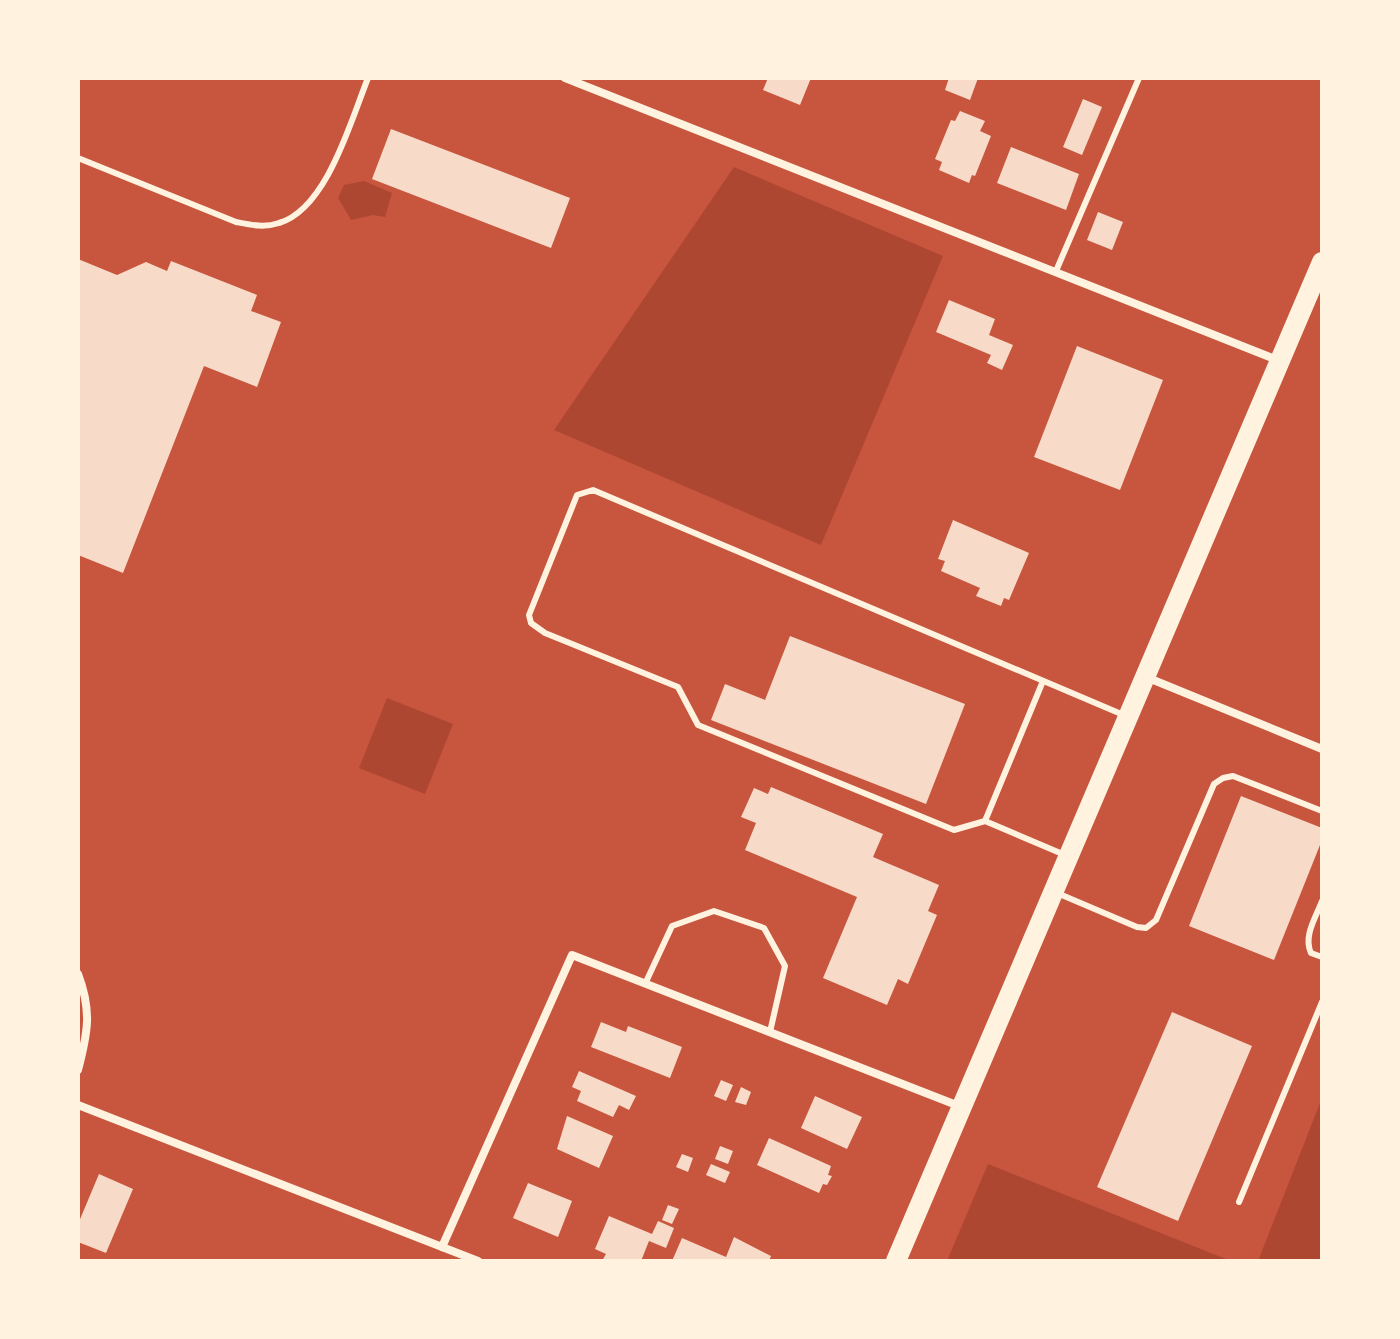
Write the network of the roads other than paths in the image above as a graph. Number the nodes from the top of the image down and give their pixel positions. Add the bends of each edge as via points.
1 (368, 78) edge
2 (565, 78) edge
3 (1139, 78) edge
4 (78, 158) edge
5 (1322, 262) edge
6 (1056, 271) junction
7 (1281, 361) junction
8 (1146, 677) junction
9 (1043, 681) junction
10 (1129, 718) junction
11 (1322, 749) edge
12 (1322, 811) edge
13 (985, 821) junction
14 (1069, 857) junction
15 (1054, 892) junction
16 (1322, 901) edge
17 (1322, 957) edge
18 (78, 974) edge
19 (645, 984) junction
20 (1322, 1002) edge
21 (770, 1032) junction
22 (78, 1070) edge
23 (78, 1105) edge
24 (962, 1107) junction
25 (1239, 1202) dead end
26 (442, 1247) junction
27 (478, 1261) edge
28 (896, 1261) edge

1 - 4 lane via 328,177 301,211 281,223 236,222
2 - 6 street
3 - 6 lane
5 - 7 main road
6 - 7 street
7 - 8 main road
8 - 10 main road
8 - 11 street
9 - 10 lane
9 - 13 lane
9 - 13 lane via 593,490 577,495 529,615 531,623 678,687 698,725 954,830
10 - 14 main road
12 - 15 lane via 1233,776 1223,778 1214,784 1156,920 1146,928
13 - 14 lane
14 - 15 main road
15 - 24 main road
16 - 17 lane via 1307,946
18 - 22 street via 87,999 87,1038
19 - 21 street
19 - 21 lane via 672,926 714,911 764,928 785,966
19 - 26 street via 572,955
20 - 25 lane
21 - 24 street
23 - 26 street
24 - 28 main road
26 - 27 street

